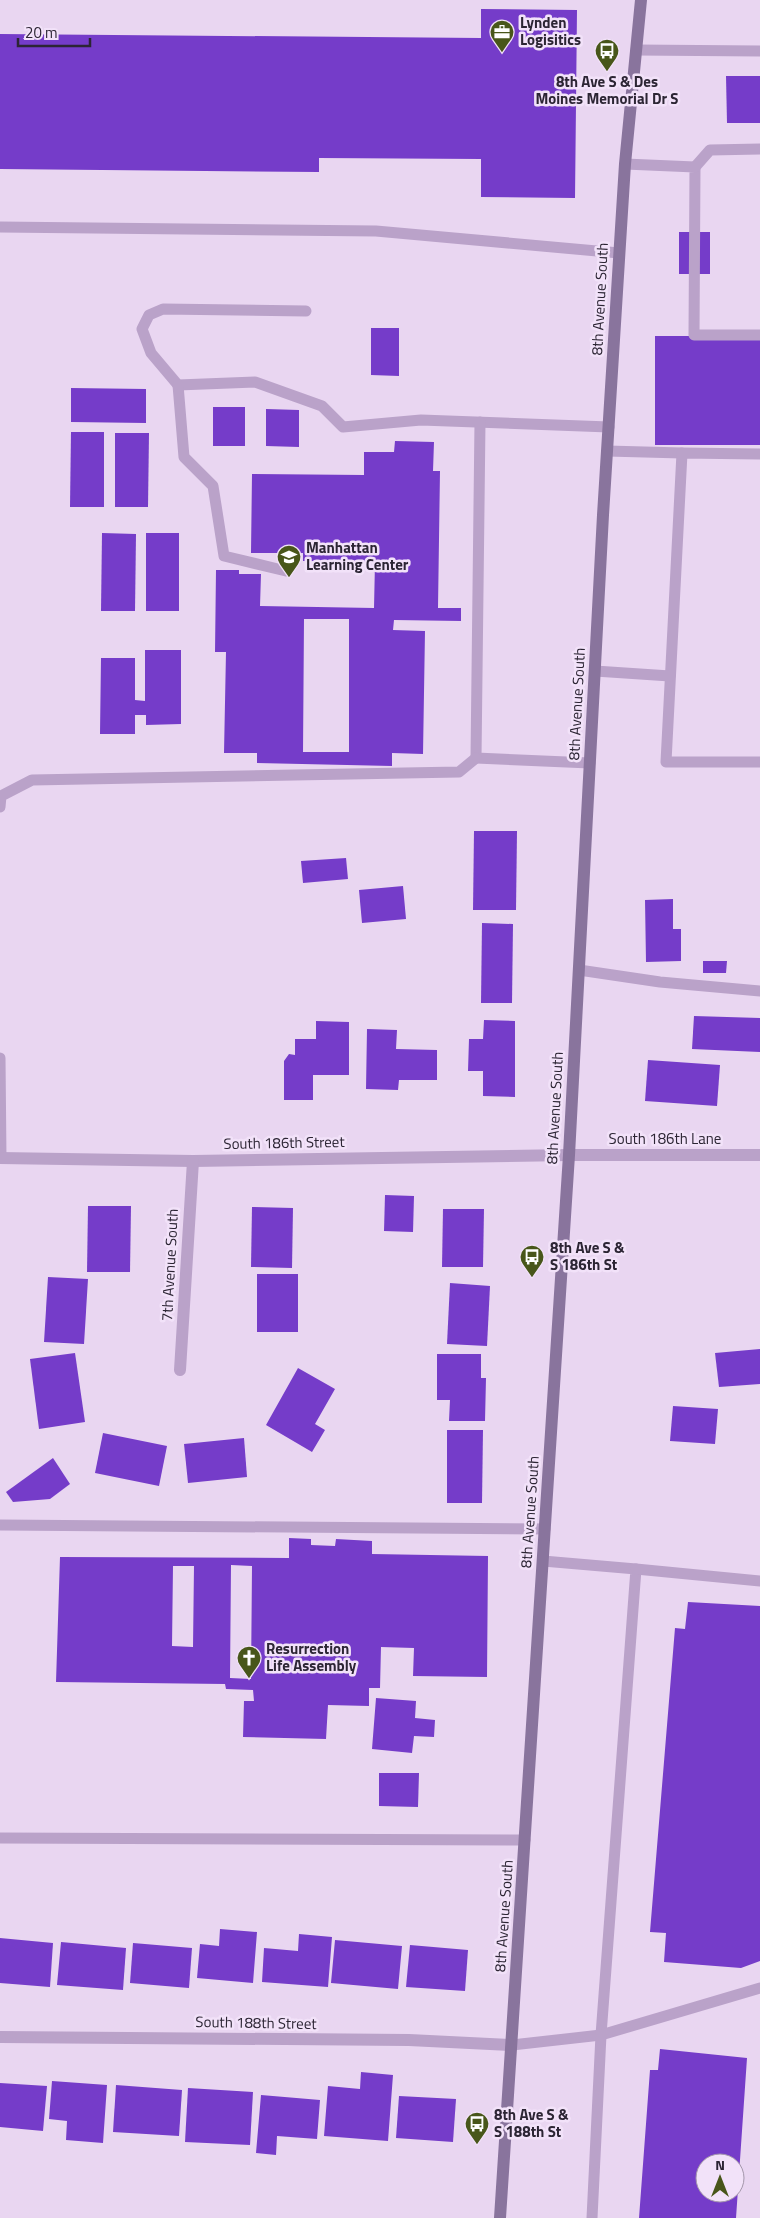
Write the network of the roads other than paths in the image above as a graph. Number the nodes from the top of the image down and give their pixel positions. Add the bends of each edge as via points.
1 (641, 0) edge
2 (636, 50) junction
3 (760, 52) edge
4 (760, 150) edge
5 (625, 164) junction
6 (695, 167) junction
7 (0, 227) edge
8 (619, 253) junction
9 (306, 311) dead end
10 (760, 335) edge
11 (178, 385) junction
12 (480, 422) junction
13 (609, 427) junction
14 (607, 451) junction
15 (682, 453) junction
16 (760, 454) edge
17 (286, 571) dead end
18 (595, 671) junction
19 (670, 676) junction
20 (476, 758) junction
21 (760, 762) edge
22 (590, 763) junction
23 (0, 807) edge
24 (579, 970) junction
25 (760, 991) edge
26 (0, 1058) edge
27 (569, 1155) junction
28 (760, 1155) edge
29 (0, 1158) edge
30 (193, 1161) junction
31 (180, 1370) dead end
32 (0, 1525) edge
33 (545, 1529) junction
34 (543, 1561) junction
35 (636, 1569) junction
36 (760, 1581) edge
37 (0, 1838) edge
38 (525, 1840) junction
39 (760, 1988) edge
40 (601, 2035) junction
41 (0, 2037) edge
42 (512, 2045) junction
43 (500, 2218) edge
44 (592, 2218) edge

1 - 2 street, 8th Avenue South
2 - 3 lane
2 - 5 street, 8th Avenue South
4 - 6 lane via 710,150
5 - 6 lane
5 - 8 street, 8th Avenue South
6 - 10 lane via 694,335
7 - 8 lane via 376,230
8 - 13 street, 8th Avenue South
9 - 11 lane via 162,309 149,315 142,329 151,353
11 - 12 lane via 255,382 322,406 343,426 421,420
11 - 17 lane via 184,457 213,486 224,556
12 - 13 lane
12 - 20 lane
13 - 14 street, 8th Avenue South
14 - 15 lane
14 - 18 street, 8th Avenue South
15 - 16 lane
15 - 19 lane
18 - 19 lane
18 - 22 street, 8th Avenue South
19 - 21 lane via 666,762
20 - 22 lane
20 - 23 lane via 459,772 32,780 1,796
22 - 24 street, 8th Avenue South
24 - 25 lane via 660,982
24 - 27 street, 8th Avenue South
26 - 29 lane
27 - 28 street, South 186th Lane
27 - 30 street, South 186th Street
27 - 33 street, 8th Avenue South
29 - 30 street, South 186th Street
30 - 31 street, 7th Avenue South
32 - 33 lane
33 - 34 street, 8th Avenue South
34 - 35 lane
34 - 38 street, 8th Avenue South
35 - 36 lane
35 - 40 lane
37 - 38 lane
38 - 42 street, 8th Avenue South
39 - 40 lane
40 - 42 lane
40 - 44 lane
41 - 42 street, South 188th Street via 409,2040
42 - 43 street, 8th Avenue South

